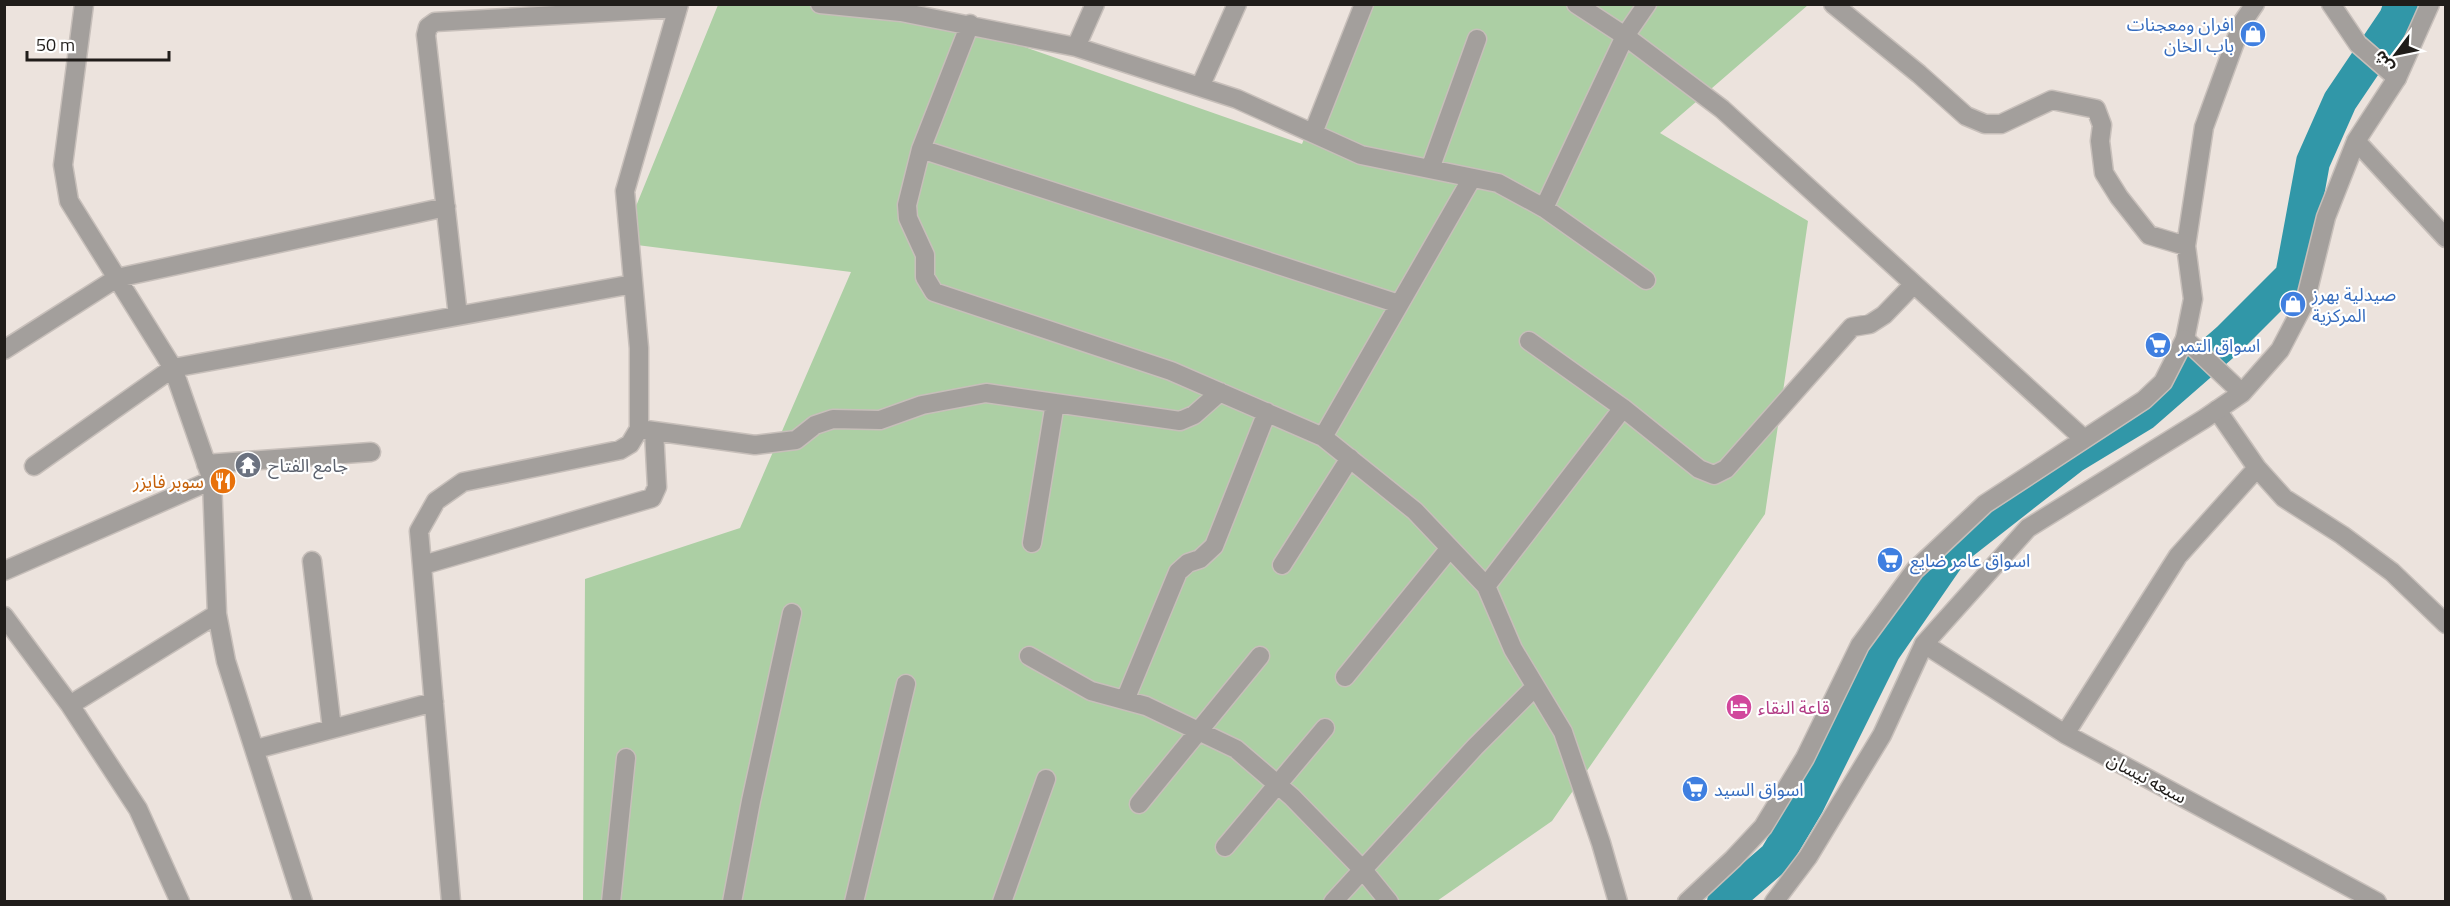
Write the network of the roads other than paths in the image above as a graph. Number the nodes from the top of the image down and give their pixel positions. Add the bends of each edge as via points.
1 (84, 4) edge
2 (820, 4) edge
3 (1095, 4) edge
4 (1237, 4) edge
5 (1364, 4) edge
6 (1576, 4) edge
7 (1647, 4) edge
8 (1833, 4) edge
9 (2255, 4) edge
10 (2331, 4) edge
11 (2430, 4) edge
12 (679, 6) edge
13 (946, 12) edge
14 (970, 24) junction
15 (1625, 36) junction
16 (1477, 39) dead end
17 (1076, 47) junction
18 (2391, 73) junction
19 (1200, 87) junction
20 (1313, 133) junction
21 (2356, 141) junction
22 (921, 149) junction
23 (1430, 169) junction
24 (1472, 178) junction
25 (446, 207) junction
26 (1544, 208) junction
27 (2445, 238) edge
28 (2187, 246) junction
29 (117, 278) junction
30 (1646, 280) dead end
31 (633, 284) junction
32 (1913, 285) junction
33 (1399, 304) junction
34 (459, 316) junction
35 (2185, 339) junction
36 (1529, 341) dead end
37 (4, 350) edge
38 (173, 368) junction
39 (1220, 392) junction
40 (2242, 393) junction
41 (1055, 403) junction
42 (1623, 408) junction
43 (2217, 410) junction
44 (1267, 412) junction
45 (646, 430) junction
46 (1323, 436) junction
47 (2084, 440) junction
48 (371, 452) dead end
49 (1350, 458) junction
50 (34, 466) dead end
51 (2258, 468) junction
52 (209, 472) junction
53 (1032, 543) dead end
54 (1450, 548) junction
55 (312, 561) dead end
56 (1282, 565) dead end
57 (423, 566) junction
58 (4, 571) edge
59 (1486, 586) junction
60 (792, 613) dead end
61 (217, 614) junction
62 (4, 616) edge
63 (2445, 624) edge
64 (1924, 644) junction
65 (1029, 656) dead end
66 (1260, 656) dead end
67 (1345, 677) dead end
68 (906, 684) dead end
69 (1535, 687) junction
70 (1125, 700) junction
71 (434, 702) junction
72 (70, 705) junction
73 (1324, 728) dead end
74 (332, 729) junction
75 (1200, 732) junction
76 (2065, 734) junction
77 (256, 749) junction
78 (626, 758) dead end
79 (1046, 779) dead end
80 (1278, 785) junction
81 (1139, 804) dead end
82 (1225, 847) dead end
83 (1363, 870) junction
84 (180, 902) edge
85 (303, 902) edge
86 (451, 902) edge
87 (611, 902) edge
88 (732, 902) edge
89 (854, 902) edge
90 (1002, 902) edge
91 (1333, 902) edge
92 (1389, 902) edge
93 (1618, 902) edge
94 (1688, 902) edge
95 (1774, 902) edge
96 (2377, 902) edge

1 - 29 street via 63,165 69,201
2 - 13 street
3 - 17 street
4 - 19 street
5 - 20 street
6 - 15 street
7 - 15 street
8 - 28 street via 1966,116 1985,124 2001,124 2052,100 2096,109 2102,124 2104,173 2119,197 2149,235
9 - 28 street via 2242,23 2204,127
10 - 18 street via 2358,44
11 - 18 street
12 - 25 street via 435,22 428,27
12 - 31 street via 625,191
13 - 14 street
14 - 17 street
14 - 22 street
15 - 26 street
15 - 32 street via 1722,109
16 - 23 street
17 - 19 street
18 - 21 street
19 - 20 street
20 - 23 street via 1361,155
21 - 27 street
21 - 40 street via 2326,217 2305,302 2280,350
22 - 33 street
22 - 39 street via 907,211 925,255 926,277 934,292 1171,371
23 - 24 street
24 - 26 street via 1498,183
24 - 33 street
25 - 29 street
25 - 34 street
26 - 30 street
28 - 35 street via 2193,298
29 - 37 street
29 - 38 street
31 - 34 street
31 - 45 street
32 - 42 street via 1884,315 1870,324 1852,327 1726,469 1714,475 1699,469
32 - 47 street
33 - 46 street
34 - 38 street
35 - 40 street
35 - 47 street via 2163,382 2144,400
36 - 42 street
38 - 50 street
38 - 52 street
39 - 41 street via 1194,416 1180,421
39 - 44 street
40 - 43 street
41 - 45 street via 986,393 922,405 880,420 833,419 815,425 796,440 755,445
41 - 53 street
42 - 59 street
43 - 51 street
43 - 64 street via 2028,528
44 - 46 street
44 - 70 street via 1214,546 1178,572
45 - 57 street via 620,450 463,482 436,501 420,531
45 - 57 street via 657,487 652,498
46 - 49 street
47 - 94 street via 1985,504 1915,570 1860,645 1805,758 1763,827
48 - 52 street
49 - 54 street via 1415,511
49 - 56 street
51 - 63 street via 2284,498 2392,572
51 - 76 street via 2178,556
52 - 58 street
52 - 61 street
54 - 59 street
54 - 67 street
55 - 74 street
57 - 71 street
59 - 69 street via 1513,649
60 - 88 street
61 - 72 street
61 - 77 street via 226,661
62 - 72 street
64 - 76 street, سبعه نيسان
64 - 95 street via 1882,735 1808,857
65 - 70 street via 1091,691
66 - 75 street
68 - 89 street
69 - 83 street
69 - 93 street via 1563,732
70 - 75 street
71 - 74 street
71 - 86 street
72 - 84 street via 138,809
73 - 80 street
74 - 77 street
75 - 80 street via 1236,749
75 - 81 street
76 - 96 street, سبعه نيسان
77 - 85 street
78 - 87 street
79 - 90 street
80 - 82 street
80 - 83 street
83 - 91 street
83 - 92 street

